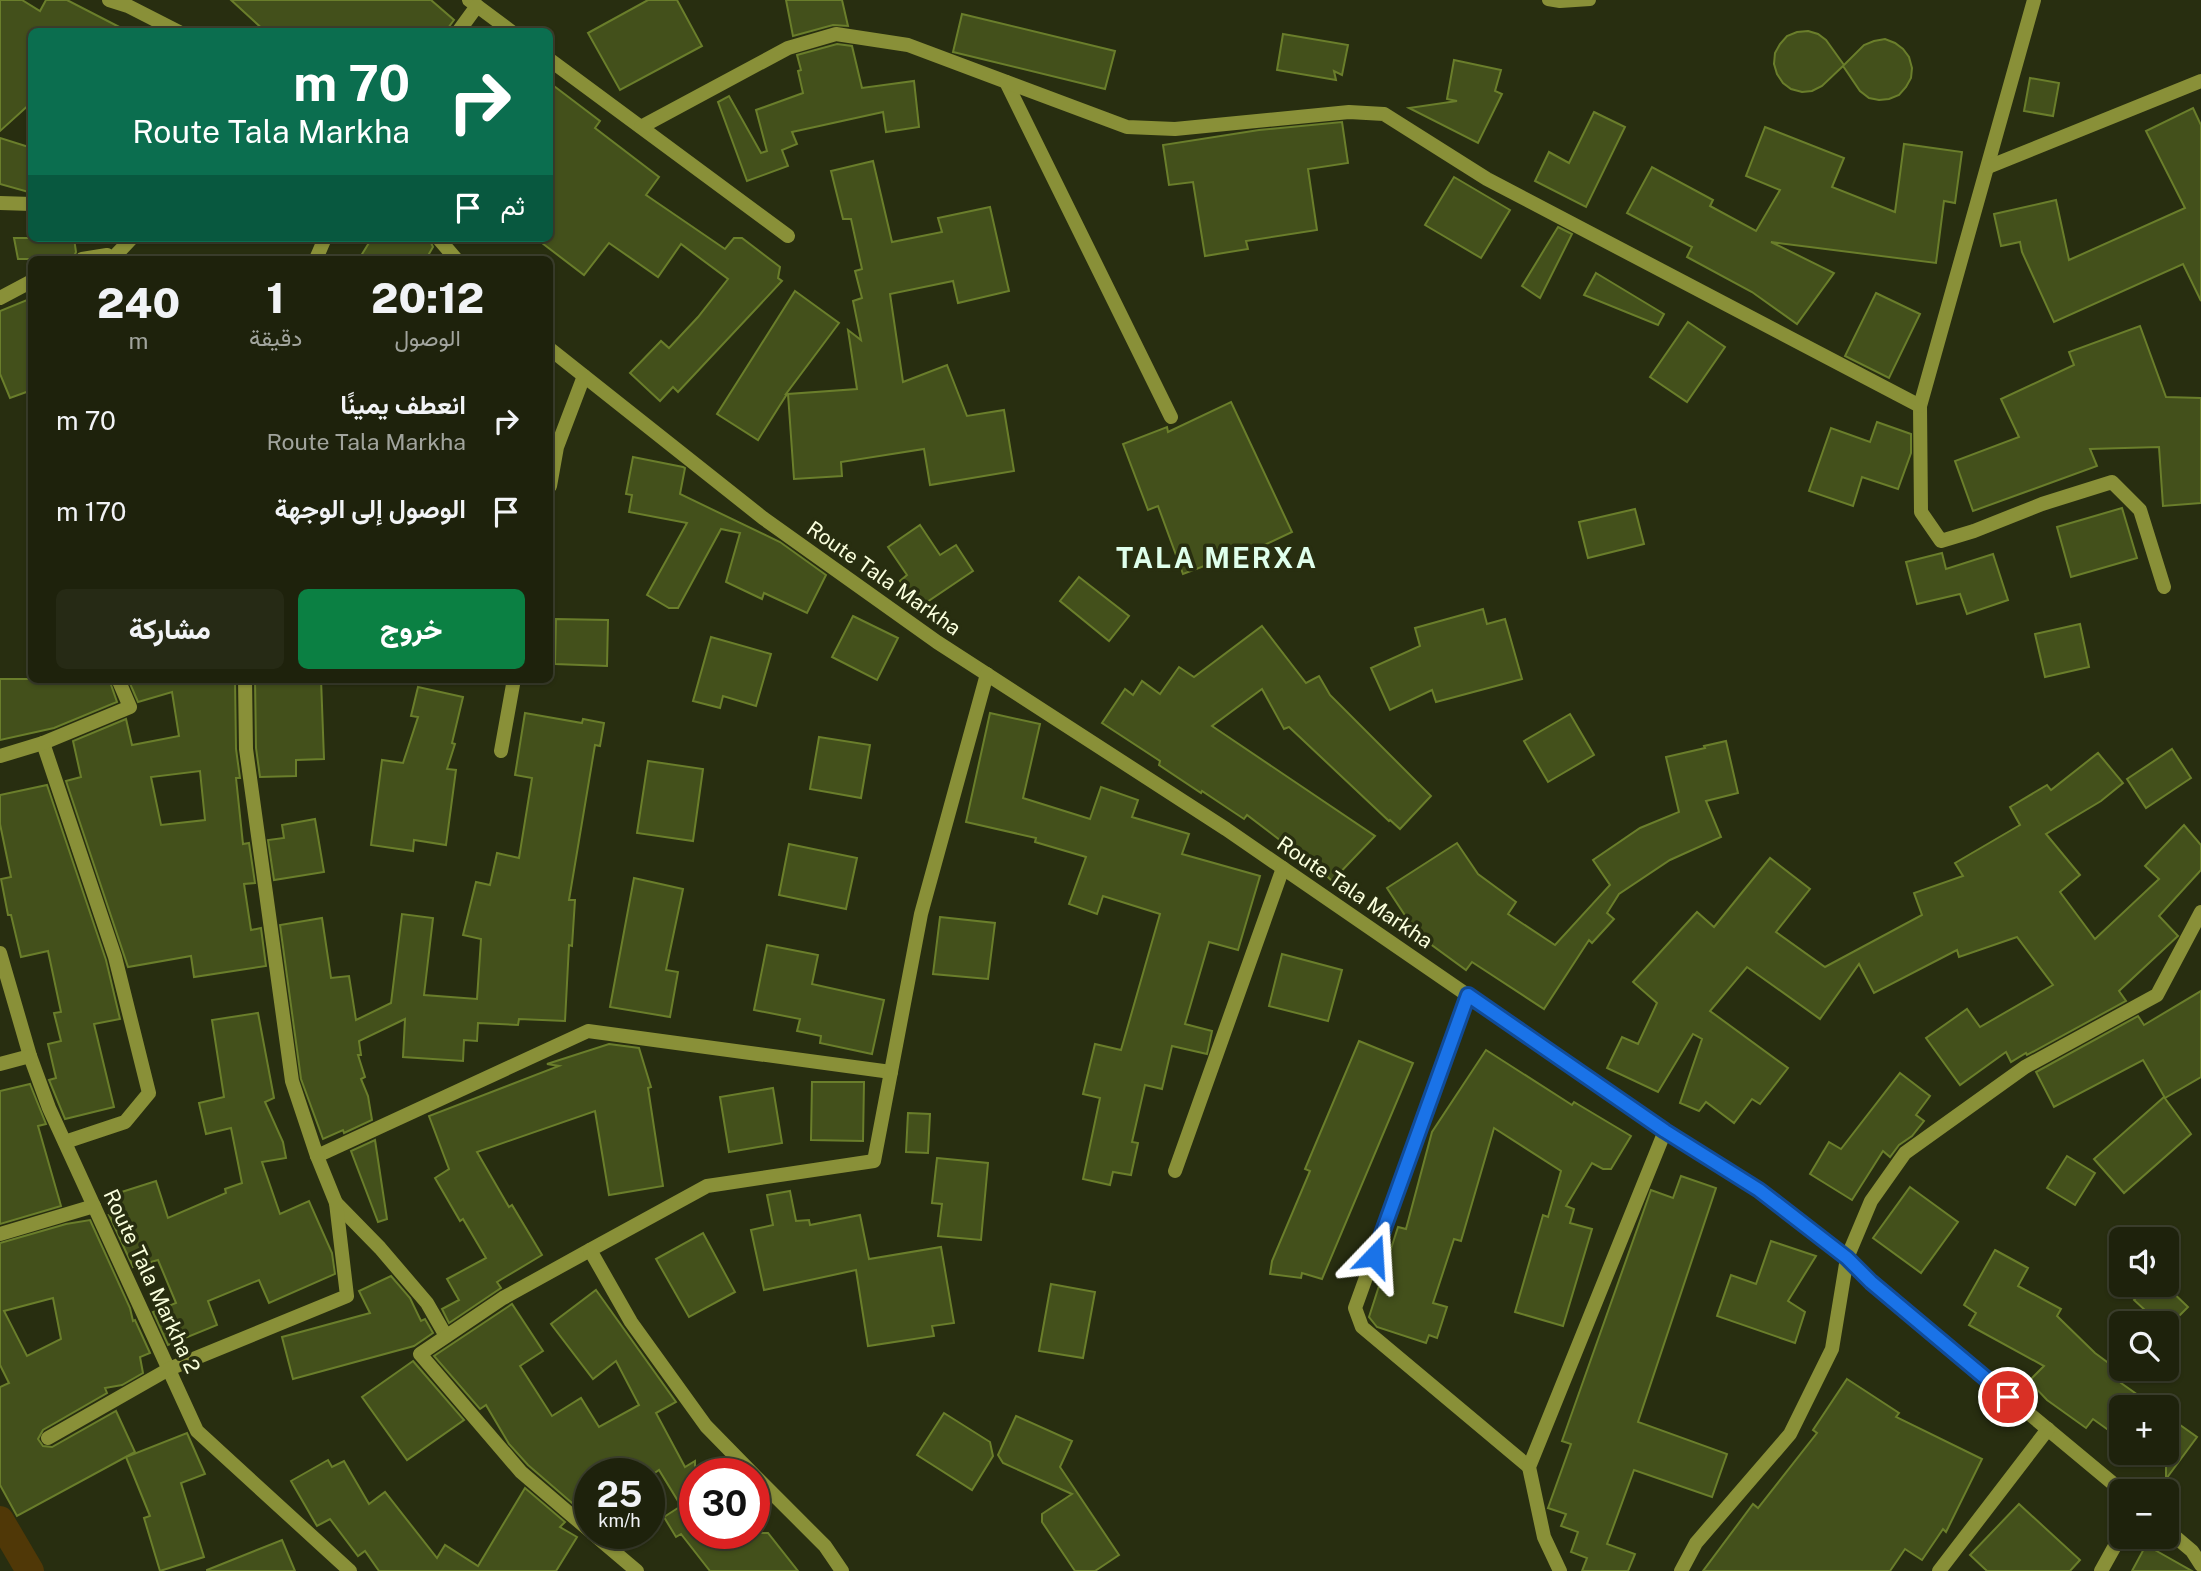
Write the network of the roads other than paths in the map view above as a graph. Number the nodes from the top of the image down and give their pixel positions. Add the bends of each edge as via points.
1 (108, 0) edge
2 (1548, 0) edge
3 (1590, 0) edge
4 (2034, 0) edge
5 (473, 3) edge
6 (171, 28) edge
7 (460, 28) edge
8 (507, 28) edge
9 (553, 62) edge
10 (2201, 81) edge
11 (1006, 82) junction
12 (641, 127) junction
13 (1988, 167) junction
14 (0, 203) edge
15 (28, 204) edge
16 (788, 236) dead end
17 (128, 242) edge
18 (441, 242) edge
19 (114, 256) edge
20 (453, 256) edge
21 (28, 283) edge
22 (0, 298) edge
23 (553, 351) edge
24 (584, 376) junction
25 (1920, 406) junction
26 (1171, 418) dead end
27 (553, 466) edge
28 (2164, 587) dead end
29 (987, 674) junction
30 (120, 683) edge
31 (245, 683) edge
32 (513, 683) edge
33 (43, 744) junction
34 (501, 751) dead end
35 (0, 756) edge
36 (1283, 868) junction
37 (2201, 912) edge
38 (0, 953) edge
39 (1468, 995) junction
40 (30, 1056) junction
41 (0, 1065) edge
42 (891, 1072) junction
43 (1665, 1131) junction
44 (65, 1142) junction
45 (317, 1156) junction
46 (1175, 1171) dead end
47 (336, 1203) junction
48 (94, 1206) junction
49 (0, 1234) edge
50 (590, 1250) junction
51 (1847, 1258) junction
52 (446, 1336) junction
53 (169, 1369) junction
54 (2048, 1429) junction
55 (48, 1438) dead end
56 (739, 1458) edge
57 (1529, 1467) junction
58 (2109, 1480) edge
59 (770, 1490) edge
60 (574, 1517) edge
61 (2179, 1540) edge
62 (611, 1549) edge
63 (2113, 1549) edge
64 (2201, 1565) edge
65 (350, 1571) edge
66 (637, 1571) edge
67 (842, 1571) edge
68 (1560, 1571) edge
69 (1681, 1571) edge
70 (1939, 1571) edge
71 (2101, 1571) edge

1 - 6 street
2 - 3 lane
4 - 13 street
5 - 7 street
5 - 8 street
9 - 12 street
10 - 13 street
11 - 12 street via 908,45 836,34 788,48
11 - 25 street via 1127,127 1175,130 1349,111 1384,114 1487,178
11 - 26 street
12 - 16 street
13 - 25 street
14 - 15 street
17 - 19 street
18 - 20 street
21 - 22 street
23 - 24 street, Route Tala Markha
24 - 27 street
24 - 29 street, Route Tala Markha via 763,518
25 - 28 street via 1921,512 1941,541 2112,482 2140,510
29 - 36 street, Route Tala Markha
29 - 42 street via 921,914
30 - 33 street via 130,707
31 - 45 street via 246,749 292,1081
32 - 34 street
33 - 35 street
33 - 44 street via 115,957 149,1093 125,1122
36 - 39 street, Route Tala Markha
36 - 46 street
37 - 51 street via 2157,995 2025,1067 1905,1153 1871,1202
38 - 40 street, Route Tala Markha 2
39 - 43 street, Route Tala Markha
39 - 57 street via 1355,1308 1362,1327
40 - 41 street
40 - 44 street, Route Tala Markha 2
42 - 45 street via 588,1031
42 - 50 street via 874,1161 707,1186
43 - 51 street, Route Tala Markha via 1759,1190
43 - 57 street
44 - 48 street, Route Tala Markha 2
45 - 47 street
47 - 52 street via 427,1303
47 - 53 street via 347,1296
48 - 49 street
48 - 53 street, Route Tala Markha 2
50 - 52 street
50 - 56 street via 631,1322 699,1415
51 - 54 street, Route Tala Markha
51 - 69 street via 1832,1349 1790,1434 1696,1543
52 - 60 street via 420,1354 521,1472
53 - 55 street
53 - 65 street, Route Tala Markha 2 via 197,1431
54 - 58 street, Route Tala Markha
54 - 70 street
57 - 68 street via 1544,1537
59 - 67 street via 825,1546
61 - 64 street
62 - 66 street
63 - 71 street

